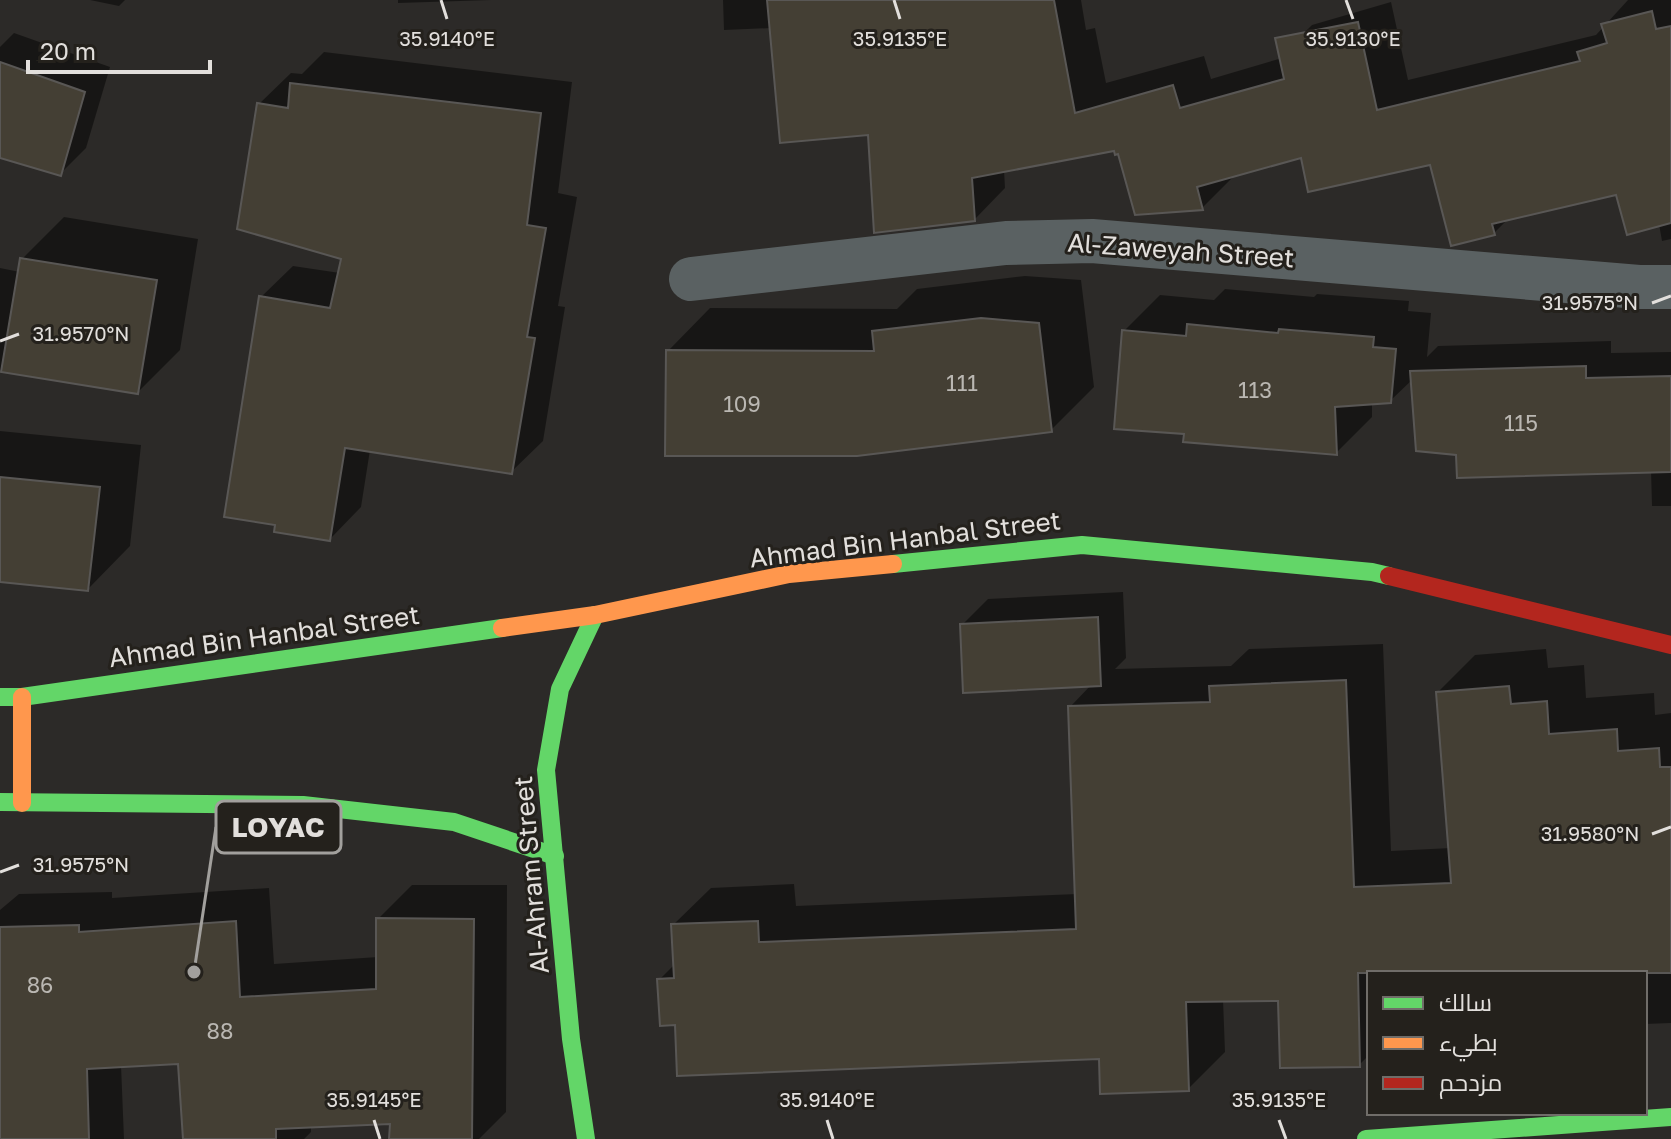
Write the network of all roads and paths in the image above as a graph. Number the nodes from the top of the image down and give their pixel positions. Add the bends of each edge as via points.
1 (691, 279) dead end
2 (1671, 287) edge
3 (595, 615) junction
4 (1671, 645) edge
5 (0, 697) edge
6 (22, 697) junction
7 (0, 802) edge
8 (22, 803) junction
9 (555, 856) junction
10 (1671, 1117) edge
11 (586, 1139) edge
12 (1366, 1139) edge

1 - 2 street, Al-Zaweyah Street via 1006,243 1092,241
3 - 4 street, Ahmad Bin Hanbal Street via 789,574 1082,545 1372,572
3 - 6 street, Ahmad Bin Hanbal Street
3 - 9 street, Al-Ahram Street via 560,689 546,770
5 - 6 street, Ahmad Bin Hanbal Street
6 - 8 street
7 - 8 street
8 - 9 street via 303,805 454,822
9 - 11 street, Al-Ahram Street via 571,1039
10 - 12 street

